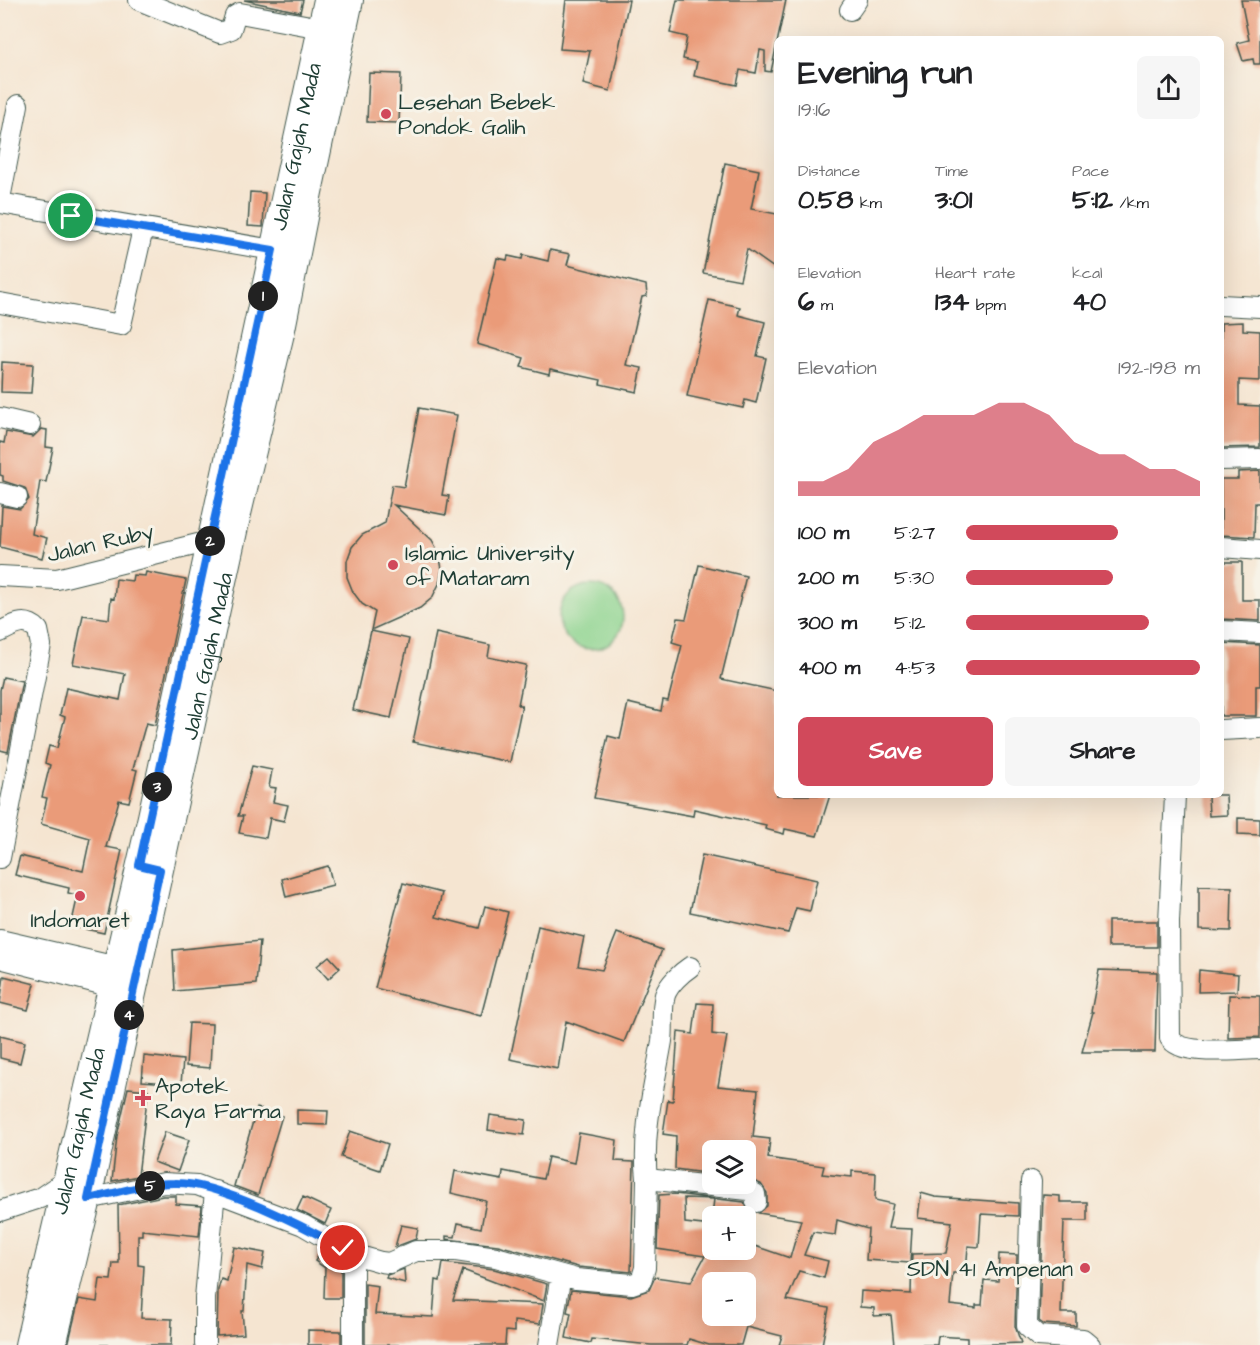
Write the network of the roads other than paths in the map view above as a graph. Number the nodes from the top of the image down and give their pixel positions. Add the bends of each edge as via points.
1 (139, 0) edge
2 (327, 0) edge
3 (350, 0) edge
4 (321, 28) junction
5 (18, 105) dead end
6 (298, 190) junction
7 (0, 201) edge
8 (143, 229) junction
9 (273, 250) junction
10 (0, 303) edge
11 (1224, 305) edge
12 (1260, 307) edge
13 (0, 418) edge
14 (30, 425) dead end
15 (1260, 459) edge
16 (1224, 460) edge
17 (210, 541) junction
18 (1224, 547) edge
19 (1260, 550) edge
20 (0, 576) edge
21 (1224, 631) edge
22 (0, 632) edge
23 (1260, 633) edge
24 (1260, 728) edge
25 (1224, 730) edge
26 (1175, 798) edge
27 (3, 824) edge
28 (0, 858) edge
29 (149, 868) junction
30 (0, 942) edge
31 (0, 958) edge
32 (690, 967) dead end
33 (115, 977) junction
34 (1260, 1049) edge
35 (102, 1083) junction
36 (648, 1179) junction
37 (65, 1181) junction
38 (1031, 1181) dead end
39 (215, 1191) junction
40 (88, 1199) junction
41 (756, 1202) dead end
42 (0, 1211) edge
43 (352, 1254) junction
44 (561, 1275) junction
45 (28, 1345) edge
46 (53, 1345) edge
47 (205, 1345) edge
48 (353, 1345) edge
49 (549, 1345) edge
50 (1090, 1345) edge

1 - 4 street via 220,33 231,29 240,13
2 - 4 main road, Jalan Gajah Mada
3 - 6 main road, Jalan Gajah Mada
4 - 6 main road, Jalan Gajah Mada
5 - 7 street
6 - 9 main road, Jalan Gajah Mada
6 - 29 main road, Jalan Gajah Mada via 282,329
7 - 8 street
8 - 9 street
8 - 10 street via 122,325
9 - 17 main road, Jalan Gajah Mada
11 - 12 street
13 - 14 street
15 - 16 street
17 - 20 street, Jalan Ruby via 57,579
17 - 29 main road, Jalan Gajah Mada
18 - 19 street
21 - 23 street
22 - 27 street via 28,623 36,627 41,645
24 - 25 street
26 - 34 street via 1169,922 1170,1038 1186,1050
27 - 28 street
29 - 33 main road, Jalan Gajah Mada
29 - 35 main road, Jalan Gajah Mada
30 - 33 street
31 - 33 street
32 - 36 street via 665,994 662,1039 644,1143
33 - 35 main road, Jalan Gajah Mada
35 - 37 main road, Jalan Gajah Mada
35 - 40 main road, Jalan Gajah Mada
36 - 41 street via 748,1190 755,1194
36 - 44 street via 645,1268 641,1281 632,1284
37 - 42 street via 40,1198
37 - 45 main road, Jalan Gajah Mada
38 - 50 street via 1027,1326 1038,1336 1083,1339
39 - 40 street via 175,1182
39 - 43 street via 303,1225
39 - 47 street via 205,1298
40 - 46 main road, Jalan Gajah Mada
43 - 44 street via 386,1263 416,1251 456,1251 496,1257
43 - 48 street
44 - 49 street

